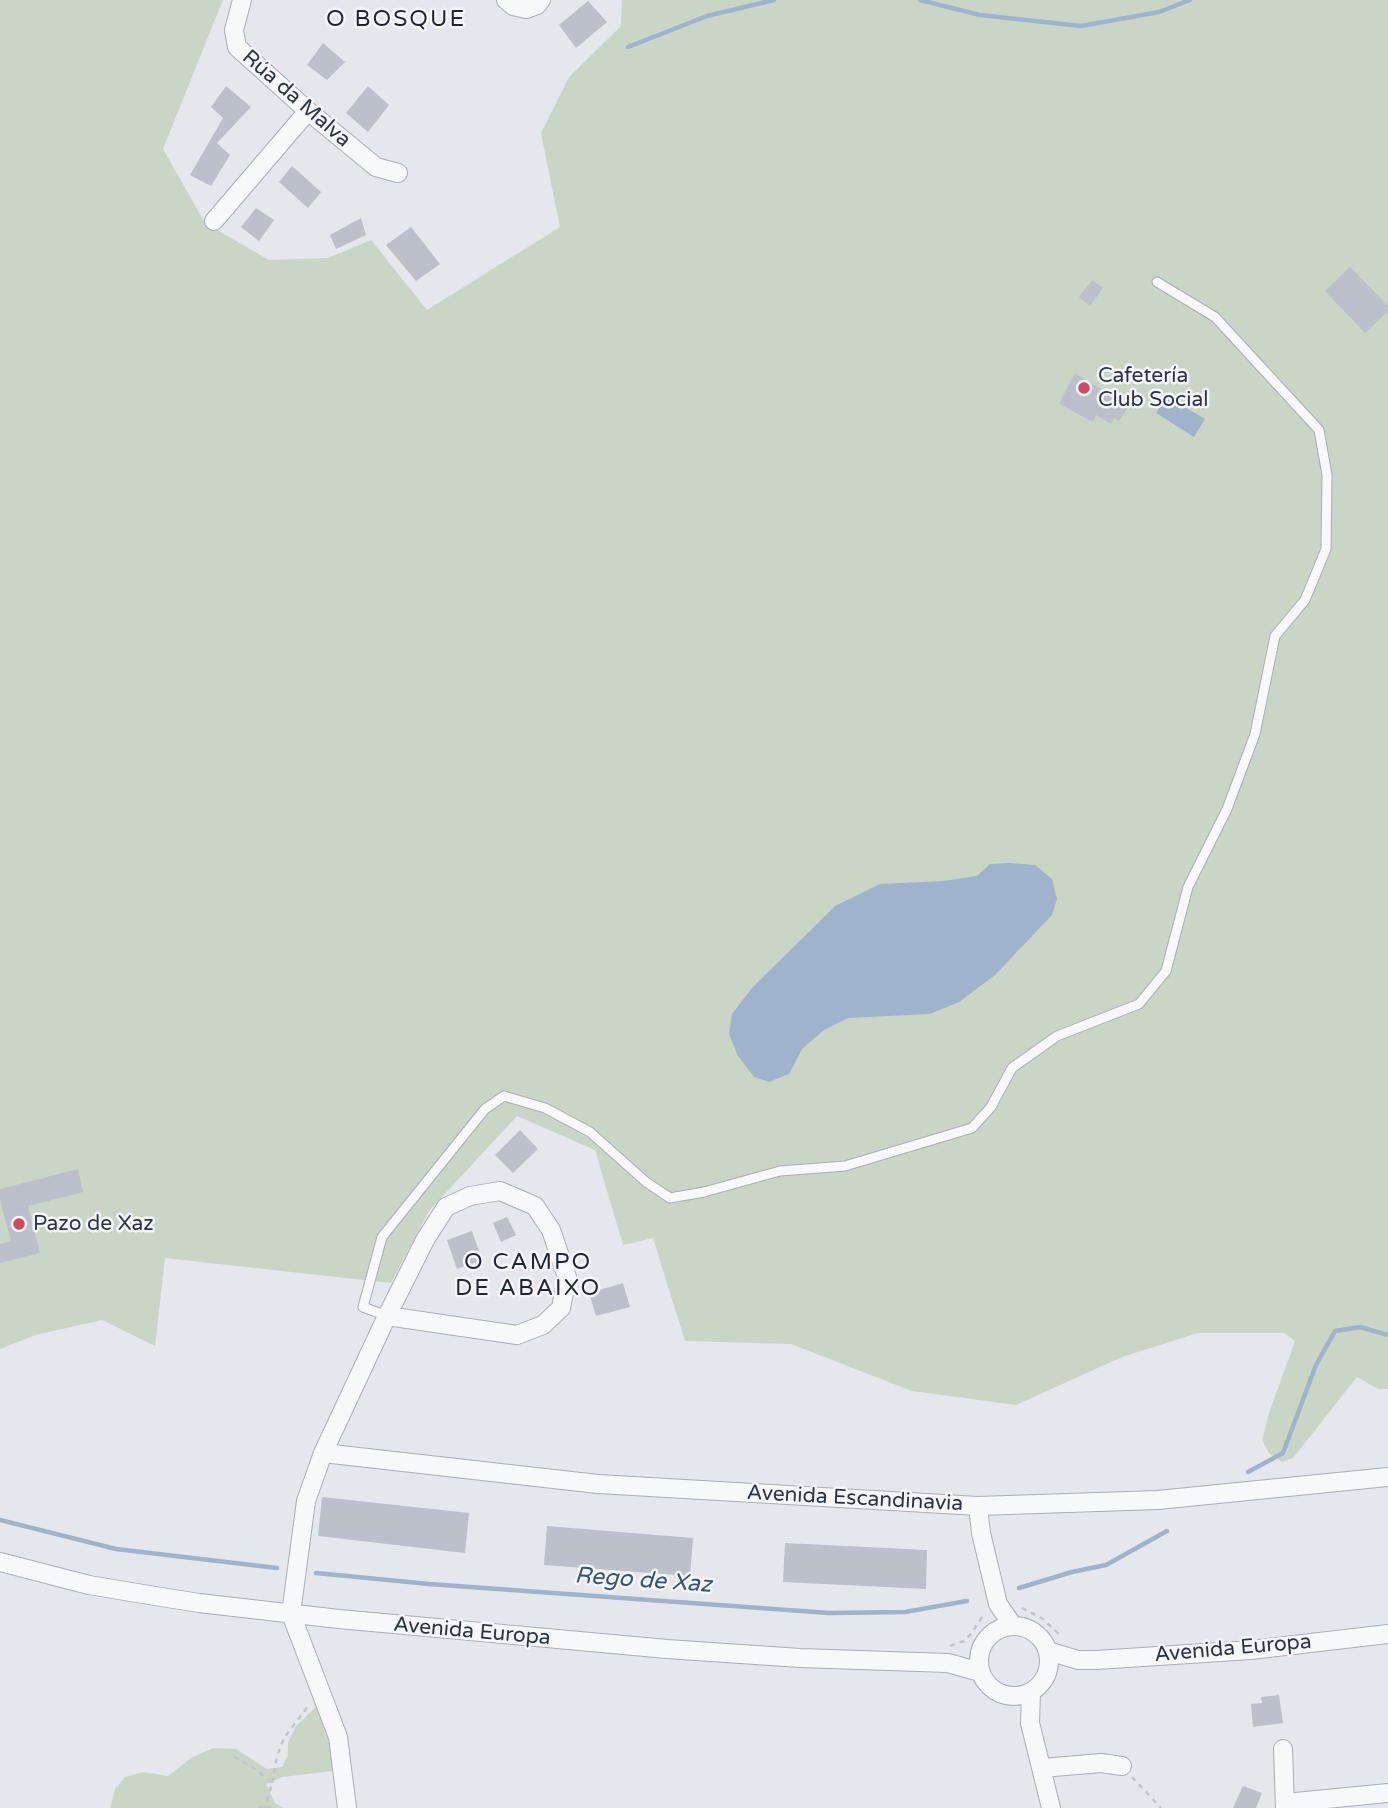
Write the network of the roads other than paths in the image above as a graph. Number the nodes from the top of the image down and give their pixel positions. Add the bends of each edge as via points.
1 (242, 0) edge
2 (506, 0) edge
3 (541, 0) edge
4 (308, 111) junction
5 (398, 173) dead end
6 (214, 221) dead end
7 (1157, 282) dead end
8 (387, 1316) junction
9 (323, 1453) junction
10 (1388, 1477) edge
11 (978, 1506) junction
12 (0, 1562) edge
13 (291, 1614) junction
14 (1004, 1629) junction
15 (1388, 1634) edge
16 (1048, 1651) junction
17 (1078, 1660) junction
18 (979, 1664) junction
19 (1048, 1671) junction
20 (1023, 1695) junction
21 (1283, 1749) dead end
22 (1122, 1766) road end
23 (1042, 1768) junction
24 (1388, 1793) edge
25 (1285, 1805) edge
26 (347, 1808) edge
27 (1051, 1808) edge

1 - 4 street, Rúa da Malva via 234,30 237,47
2 - 3 street via 526,9
4 - 5 street, Rúa da Malva via 376,167
4 - 6 street
7 - 8 lane via 1215,317 1319,430 1326,475 1326,549 1305,600 1275,636 1255,734 1227,809 1188,887 1166,971 1139,1004 1056,1036 1012,1068 991,1107 972,1128 845,1166 780,1171 670,1198 590,1132 545,1108 504,1096 485,1109 382,1237 363,1307
8 - 8 street via 446,1207 470,1196 500,1191 535,1206 551,1230 567,1277 561,1308 543,1325 517,1335
8 - 9 street
9 - 11 street, Avenida Escandinavia via 597,1484
9 - 13 street via 306,1501
10 - 11 street, Avenida Escandinavia via 1158,1500
11 - 14 street via 991,1608
12 - 13 street, Avenida Europa via 89,1585
13 - 18 street, Avenida Europa via 667,1649 800,1658 946,1655
13 - 26 street via 338,1737
14 - 16 street via 1034,1632
14 - 18 street via 984,1642
15 - 17 street, Avenida Europa via 1251,1650
16 - 17 street, Avenida Europa
16 - 19 street
17 - 19 street, Avenida Europa
18 - 20 street via 989,1688 1002,1695
19 - 20 street via 1042,1683
20 - 23 street
21 - 25 street
22 - 23 street via 1101,1763
23 - 27 street
24 - 25 street

